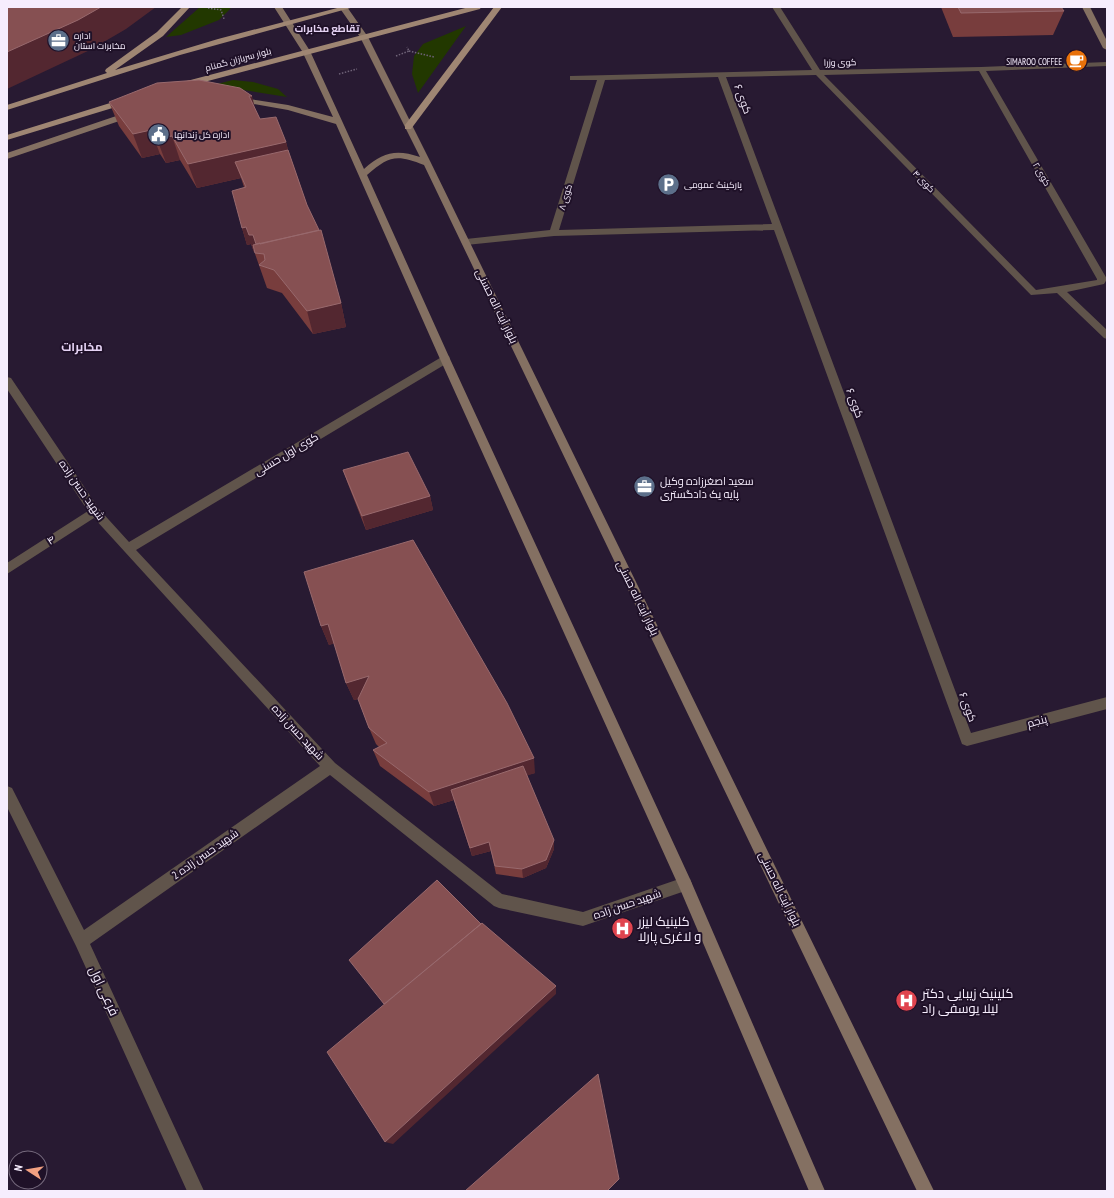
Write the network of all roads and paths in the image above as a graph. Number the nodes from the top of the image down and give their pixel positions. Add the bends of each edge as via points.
1 (186, 7) edge
2 (278, 7) edge
3 (345, 7) edge
4 (477, 7) edge
5 (498, 7) edge
6 (776, 7) edge
7 (1086, 7) edge
8 (208, 8) dead end
9 (225, 22) dead end
10 (288, 22) junction
11 (364, 37) junction
12 (1107, 48) edge
13 (306, 51) junction
14 (1107, 64) edge
15 (981, 69) junction
16 (817, 72) junction
17 (720, 74) junction
18 (100, 77) junction
19 (602, 77) junction
20 (573, 78) dead end
21 (175, 87) edge
22 (230, 98) edge
23 (132, 99) edge
24 (7, 108) edge
25 (139, 111) edge
26 (339, 122) junction
27 (408, 127) junction
28 (7, 138) edge
29 (7, 156) edge
30 (427, 163) junction
31 (362, 174) junction
32 (777, 227) junction
33 (554, 233) junction
34 (466, 242) junction
35 (1058, 290) junction
36 (1107, 336) edge
37 (445, 359) junction
38 (7, 381) edge
39 (95, 512) junction
40 (128, 549) junction
41 (7, 569) edge
42 (1107, 703) edge
43 (967, 740) joint
44 (330, 767) junction
45 (7, 793) edge
46 (685, 884) junction
47 (81, 941) junction
48 (196, 1191) edge
49 (817, 1191) edge
50 (926, 1191) edge

1 - 18 main road via 160,34
2 - 10 main road
3 - 10 main road, بلوار سربازان گمنام
3 - 11 main road, بلوار آیت اله حسنی
4 - 11 main road, بلوار سربازان گمنام
5 - 27 main road
6 - 16 street, کوی ۴
7 - 12 main road
8 - 9 path via 221,10
10 - 13 main road
10 - 18 main road, بلوار سربازان گمنام
11 - 13 main road, بلوار سربازان گمنام
11 - 27 main road, بلوار آیت اله حسنی
13 - 21 main road, بلوار سربازان گمنام
13 - 26 main road
14 - 15 street, کوی وزرا
15 - 16 street, کوی وزرا
15 - 35 street, کوی ۲ via 1102,279 1101,282
16 - 17 street, کوی وزرا
16 - 35 street, کوی ۴ via 1034,293
17 - 19 street, کوی وزرا
17 - 32 street, کوی ۶
18 - 24 main road, بلوار سربازان گمنام
19 - 20 street, کوی وزرا
19 - 33 street, کوی ۸
22 - 26 main road via 299,108
23 - 28 main road
25 - 29 main road
26 - 31 main road
27 - 30 main road, بلوار آیت اله حسنی
30 - 31 main road via 406,155 390,154 378,160
30 - 34 main road, بلوار آیت اله حسنی
31 - 37 main road
32 - 33 street
32 - 43 street, کوی ۶
33 - 34 street
34 - 50 main road, بلوار آیت اله حسنی
35 - 36 street
37 - 40 street, کوی اول حسنی
37 - 46 main road
38 - 39 street, شهید حسن زاده
39 - 40 street, شهید حسن زاده
39 - 41 street, ۴
40 - 44 street, شهید حسن زاده
42 - 43 street, پنجم
44 - 46 street, شهید حسن زاده via 500,900 583,919
44 - 47 street, شهید حسن زاده 2
45 - 47 street, فرعی اول
46 - 49 main road
47 - 48 street, فرعی اول

